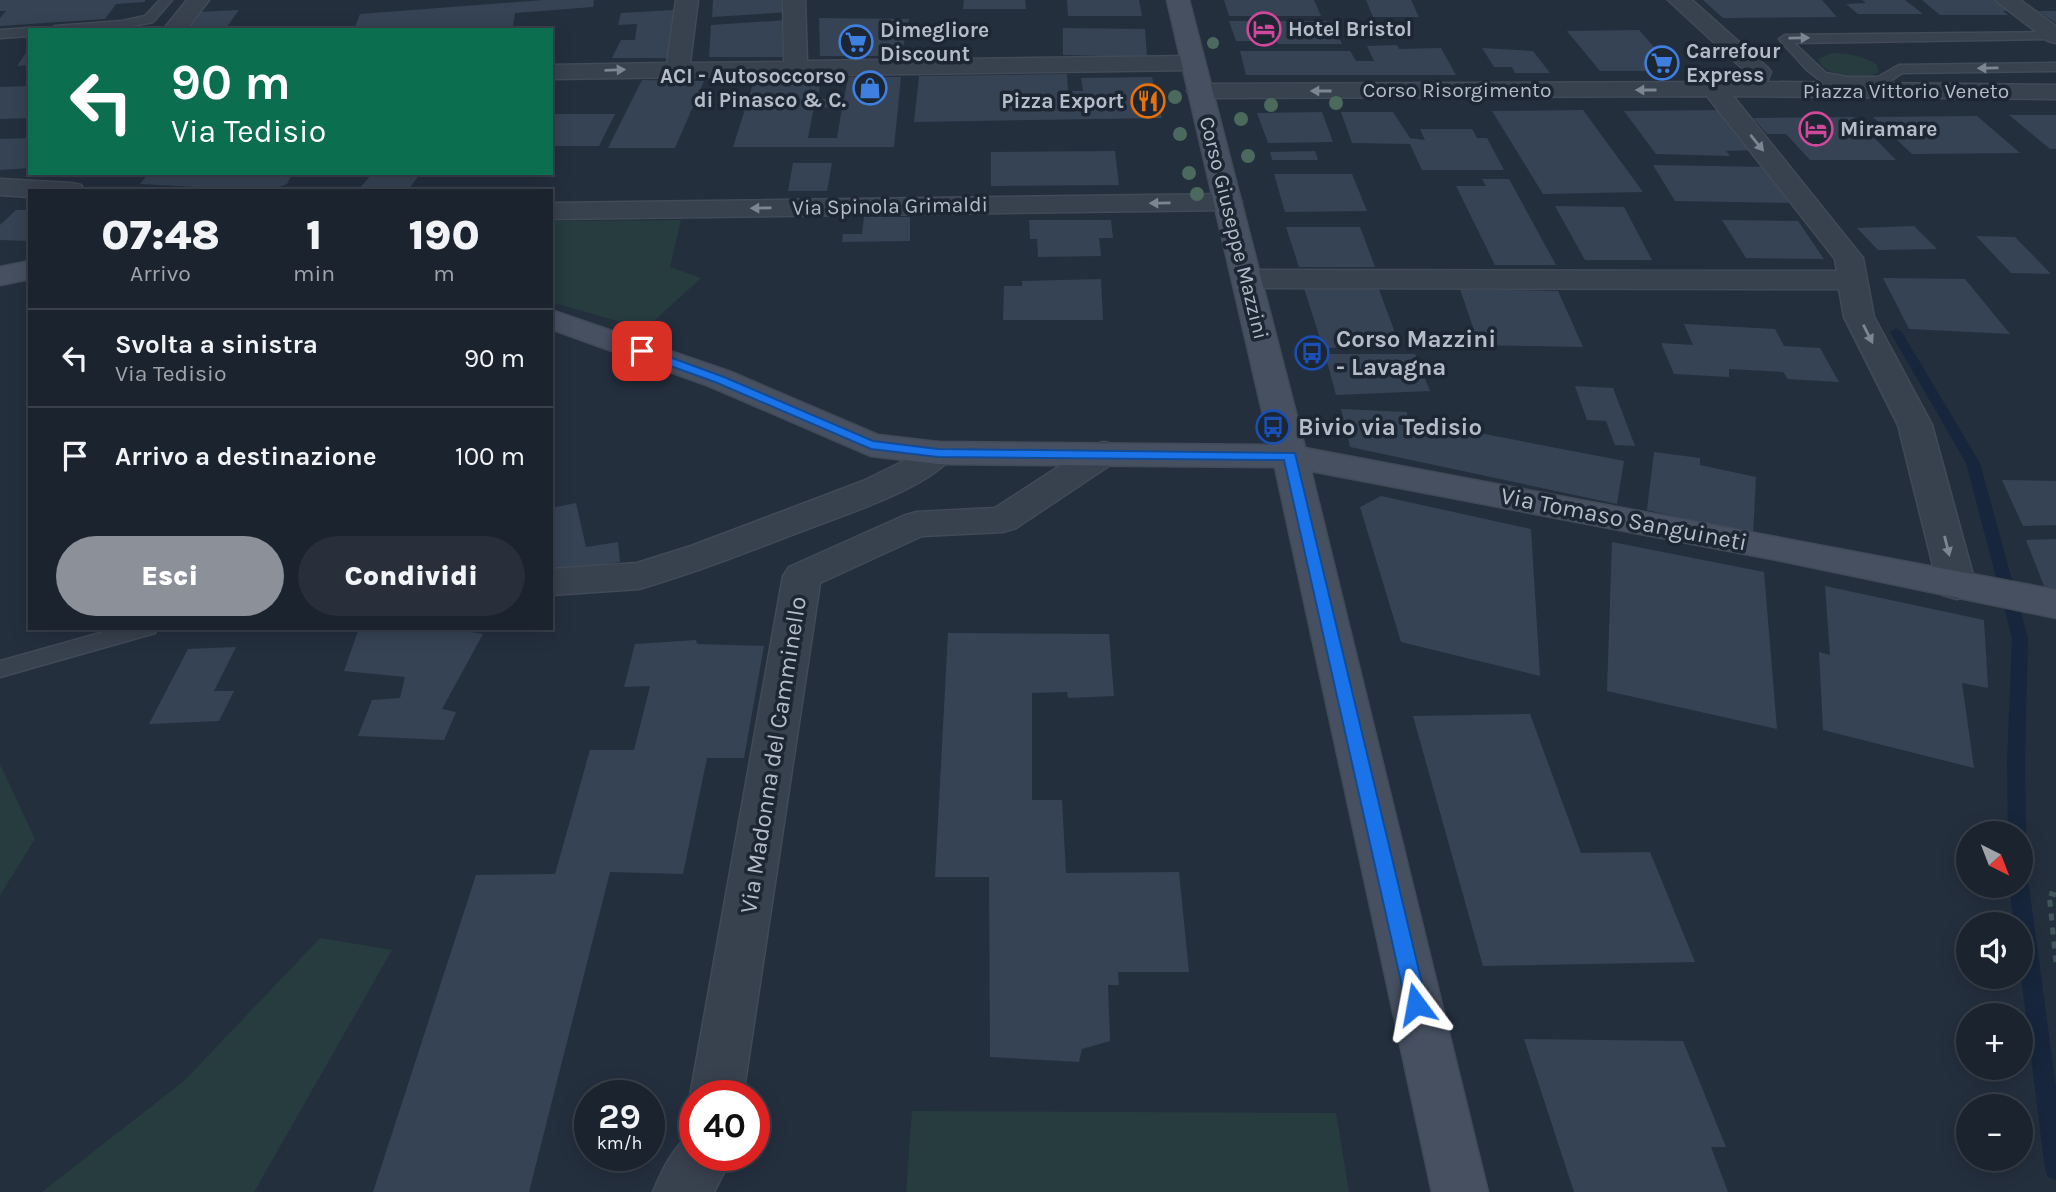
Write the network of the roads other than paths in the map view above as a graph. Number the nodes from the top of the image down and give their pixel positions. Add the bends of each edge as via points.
1 (166, 0) edge
2 (198, 0) edge
3 (687, 0) edge
4 (794, 0) edge
5 (1178, 0) edge
6 (1679, 0) edge
7 (2006, 0) edge
8 (82, 28) edge
9 (176, 28) edge
10 (28, 32) edge
11 (0, 34) edge
12 (2055, 36) edge
13 (1192, 63) junction
14 (796, 67) junction
15 (2056, 67) edge
16 (678, 68) junction
17 (553, 72) edge
18 (1819, 75) junction
19 (1879, 86) junction
20 (1714, 89) junction
21 (1199, 91) junction
22 (1751, 91) junction
23 (1843, 91) junction
24 (2056, 92) edge
25 (61, 185) edge
26 (0, 187) edge
27 (1228, 202) junction
28 (553, 211) edge
29 (28, 270) edge
30 (0, 276) edge
31 (1247, 279) junction
32 (1851, 280) junction
33 (553, 320) edge
34 (938, 453) junction
35 (1104, 453) junction
36 (1290, 456) junction
37 (553, 582) edge
38 (1970, 588) junction
39 (2054, 604) edge
40 (140, 630) edge
41 (0, 669) edge
42 (719, 1080) edge
43 (695, 1171) edge
44 (681, 1192) edge
45 (1460, 1192) edge

1 - 8 lane via 149,19
2 - 9 street
3 - 16 street
4 - 14 street
5 - 13 street, Corso Giuseppe Mazzini
6 - 22 street via 1759,72
7 - 12 street
10 - 11 lane
18 -> 12 lane via 1785,38
13 - 14 street
13 - 21 street, Corso Giuseppe Mazzini
14 - 16 street
15 -> 19 lane via 1899,69
17 -> 16 street
18 - 19 lane
18 - 23 lane
19 - 23 street, Piazza Vittorio Veneto
19 - 24 street, Piazza Vittorio Veneto
20 -> 21 street, Corso Risorgimento
20 - 22 street, Piazza Vittorio Veneto
20 -> 32 street via 1849,258
21 - 27 street, Corso Giuseppe Mazzini
22 - 23 street, Piazza Vittorio Veneto
25 - 26 street
27 -> 28 street, Via Spinola Grimaldi
27 - 31 street, Corso Giuseppe Mazzini
29 - 30 street
31 - 32 street
31 - 36 street, Corso Giuseppe Mazzini
32 -> 38 street via 1859,317 1915,425
33 - 34 street, Via Tomaso Sanguineti via 720,379 871,445
34 - 35 street, Via Tomaso Sanguineti
34 - 37 street via 876,489 704,555 639,576
35 - 36 street, Via Tomaso Sanguineti
35 - 42 street, Via Madonna del Camminello via 1003,520 916,524 802,576
36 - 38 street, Via Tomaso Sanguineti
36 - 45 street, Corso Giuseppe Mazzini
38 - 39 street, Via Tomaso Sanguineti
40 - 41 lane
43 - 44 street

